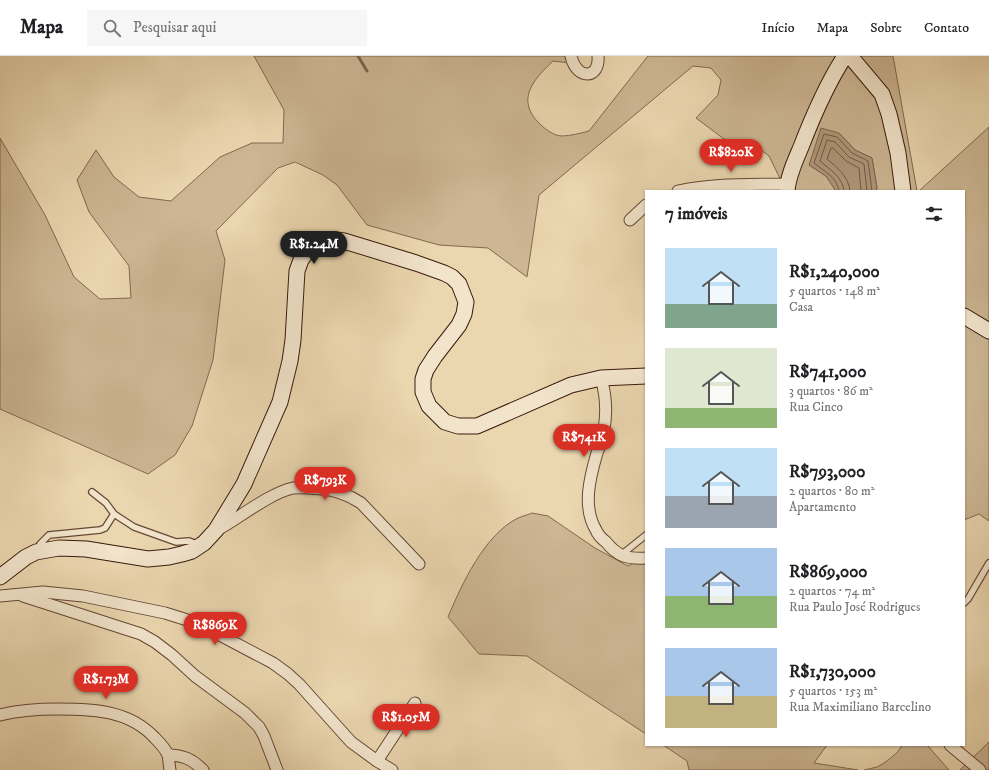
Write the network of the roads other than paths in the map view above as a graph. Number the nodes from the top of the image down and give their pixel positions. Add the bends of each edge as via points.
1 (571, 56) edge
2 (598, 56) edge
3 (845, 56) edge
4 (850, 56) edge
5 (787, 188) edge
6 (683, 190) edge
7 (904, 190) edge
8 (645, 206) edge
9 (630, 220) dead end
10 (965, 317) edge
11 (989, 331) edge
12 (645, 376) edge
13 (601, 378) junction
14 (92, 492) dead end
15 (114, 514) junction
16 (216, 530) junction
17 (645, 536) edge
18 (201, 546) junction
19 (36, 552) junction
20 (621, 556) junction
21 (645, 558) edge
22 (989, 563) edge
23 (419, 564) dead end
24 (0, 577) edge
25 (21, 595) junction
26 (0, 596) edge
27 (965, 602) edge
28 (415, 703) dead end
29 (0, 715) edge
30 (951, 746) edge
31 (168, 756) junction
32 (377, 761) junction
33 (170, 770) edge
34 (203, 770) edge
35 (277, 770) edge
36 (392, 770) edge
37 (980, 770) edge

1 - 2 street via 577,70 587,74 596,69 599,64
3 - 5 street via 813,116
4 - 7 street via 882,94 890,114
5 - 6 street via 726,185
8 - 9 street
10 - 11 street
12 - 13 street
13 - 16 street via 571,385 477,426 458,426 445,422 429,406 423,392 423,379 426,370 459,325 464,314 466,302 459,284 444,273 416,263 344,241 322,242 312,246 297,271 293,340 280,402 244,484
13 - 20 street via 606,421 590,480 589,513 596,530
14 - 15 lane via 106,503
15 - 18 lane via 134,527 157,536
15 - 19 lane via 105,528 100,530 49,535
16 - 18 street
16 - 23 street via 280,492 293,488 325,489 352,497 361,503
17 - 20 lane
18 - 19 street via 182,554 148,559 86,549 59,548
19 - 24 street
20 - 21 street
22 - 27 lane
25 - 26 street
25 - 32 street via 43,592 83,596 165,613 197,623 273,663 288,674 351,742
25 - 35 street via 141,634 155,642 245,713 264,736
28 - 32 street
29 - 31 street via 30,709 99,710 130,718 142,726 163,746
30 - 37 street
31 - 33 street
31 - 34 street via 185,757
32 - 36 street

